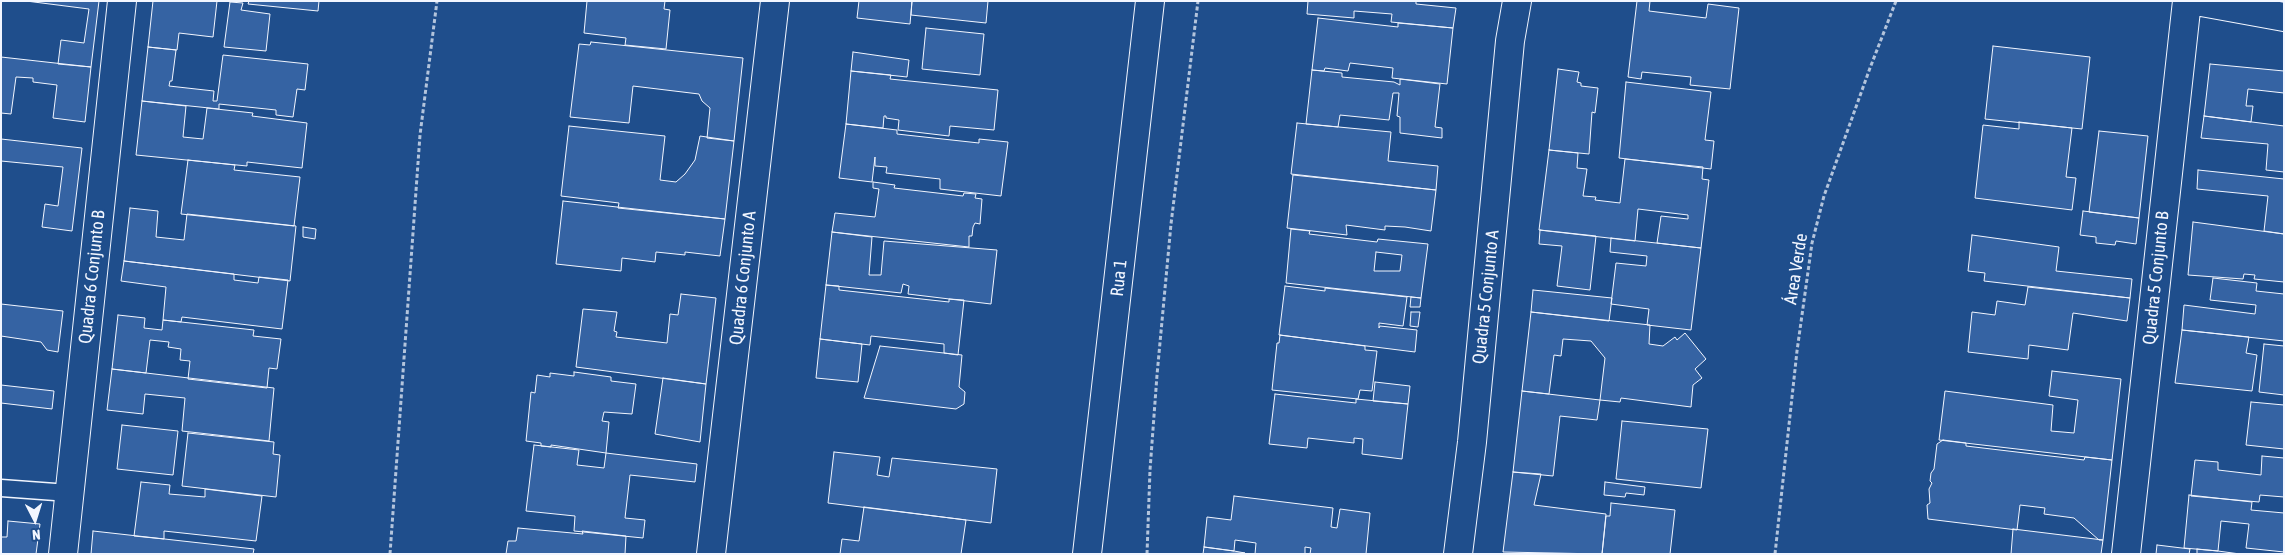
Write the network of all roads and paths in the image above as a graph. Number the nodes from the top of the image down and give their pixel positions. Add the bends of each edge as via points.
1 (122, 1) edge
2 (437, 1) edge
3 (775, 1) edge
4 (1150, 1) edge
5 (1198, 1) edge
6 (1517, 1) edge
7 (1896, 1) edge
8 (2187, 1) edge
9 (2196, 1) edge
10 (2284, 17) edge
11 (1, 488) edge
12 (69, 493) junction
13 (62, 554) edge
14 (390, 554) edge
15 (711, 554) edge
16 (1087, 554) edge
17 (1148, 554) edge
18 (1458, 554) edge
19 (1775, 554) edge
20 (2126, 554) edge

1 - 12 street, Quadra 6 Conjunto B
2 - 14 path via 420,135
3 - 15 street, Quadra 6 Conjunto A
4 - 16 street, Rua 1
5 - 17 path via 1156,376
6 - 18 street, Quadra 5 Conjunto A via 1510,41 1472,442
7 - 19 path, Área Verde via 1824,196 1812,243
8 - 20 street, Quadra 5 Conjunto B
9 - 10 street
11 - 12 lane
12 - 13 street, Quadra 6 Conjunto B

